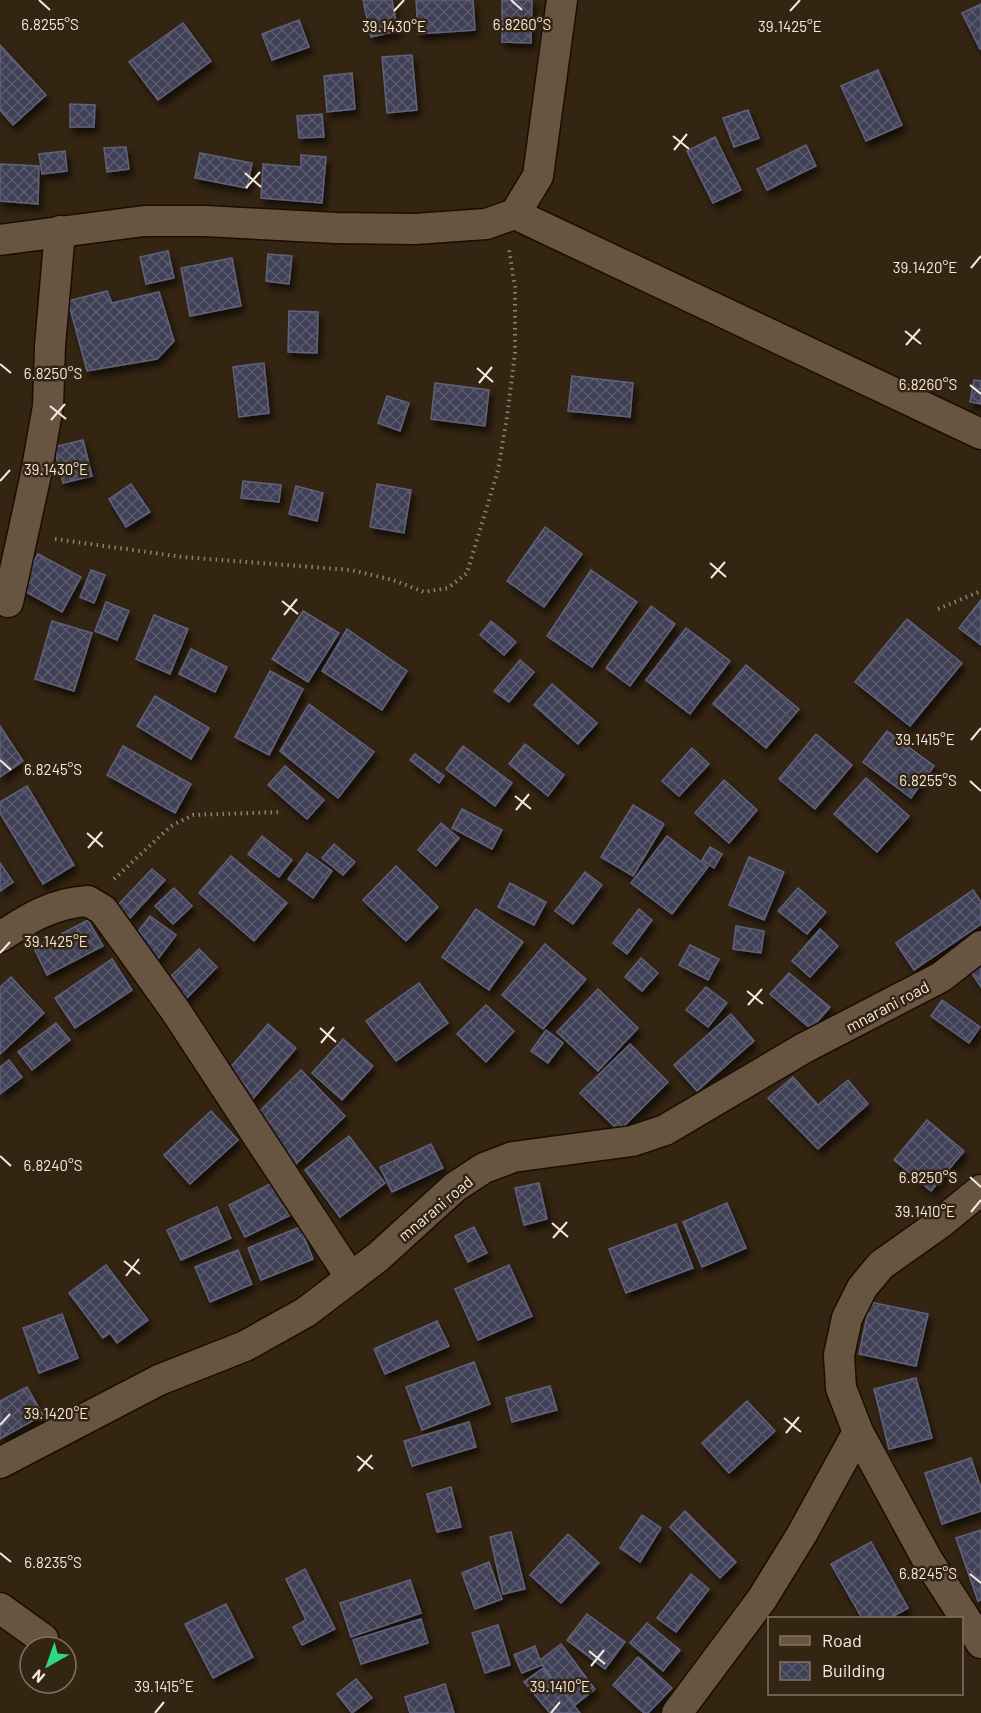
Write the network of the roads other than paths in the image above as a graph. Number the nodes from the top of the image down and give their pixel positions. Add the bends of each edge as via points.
1 (562, 0) edge
2 (510, 215) junction
3 (60, 231) junction
4 (0, 240) edge
5 (981, 434) edge
6 (8, 602) dead end
7 (0, 937) edge
8 (981, 946) edge
9 (981, 1190) edge
10 (351, 1278) junction
11 (858, 1432) junction
12 (0, 1463) edge
13 (0, 1608) edge
14 (37, 1635) edge
15 (981, 1643) edge
16 (677, 1713) edge

1 - 2 street via 538,176
2 - 3 street via 486,224 415,229 144,221
2 - 5 street
3 - 4 street
3 - 6 street via 48,406
7 - 10 street via 57,905 88,901 103,910 176,1010
8 - 10 street, mnarani road via 941,977 804,1048 665,1130 632,1141 513,1156 484,1168 456,1187
9 - 11 street via 881,1265 862,1288 847,1318 839,1355 841,1388
10 - 12 street, mnarani road via 306,1312 245,1346 159,1380
11 - 15 street via 927,1559
11 - 16 street via 762,1599
13 - 14 street

